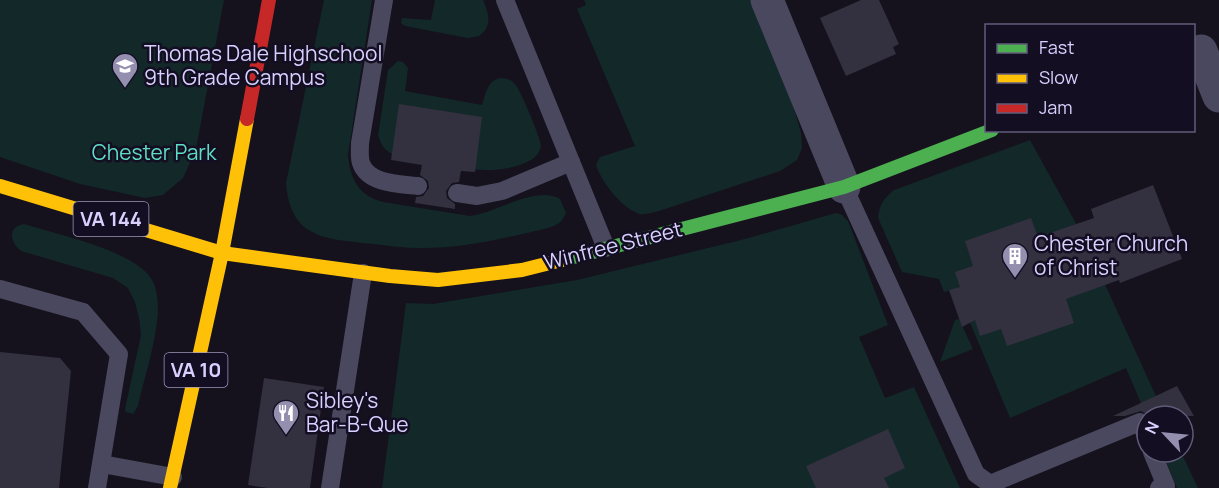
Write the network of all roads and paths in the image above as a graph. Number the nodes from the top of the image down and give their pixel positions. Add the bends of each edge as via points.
1 (269, 0) edge
2 (384, 0) edge
3 (505, 0) edge
4 (767, 0) edge
5 (1204, 50) edge
6 (1219, 96) edge
7 (987, 132) edge
8 (571, 162) junction
9 (0, 186) edge
10 (418, 186) dead end
11 (844, 187) junction
12 (457, 193) dead end
13 (606, 248) junction
14 (222, 253) junction
15 (363, 273) junction
16 (0, 289) edge
17 (1135, 424) edge
18 (102, 464) junction
19 (1157, 464) edge
20 (171, 482) edge
21 (993, 486) edge
22 (97, 488) edge
23 (330, 488) edge
24 (1159, 488) edge

1 - 14 street, VA 10
2 - 10 lane via 360,143 361,162 367,173 383,181
3 - 8 lane
4 - 11 street
5 - 6 street
7 - 11 street, Winfree Street
8 - 12 lane via 502,191 477,196
8 - 13 lane
9 - 14 street, VA 144
11 - 13 street, Winfree Street
11 - 21 lane via 976,474
13 - 15 street, Winfree Street via 522,270 438,280
14 - 15 street, Winfree Street
14 - 20 street, VA 10
15 - 23 lane
16 - 18 lane via 82,312 119,354
17 - 21 lane
18 - 20 lane
18 - 22 lane
19 - 24 lane via 1166,486

